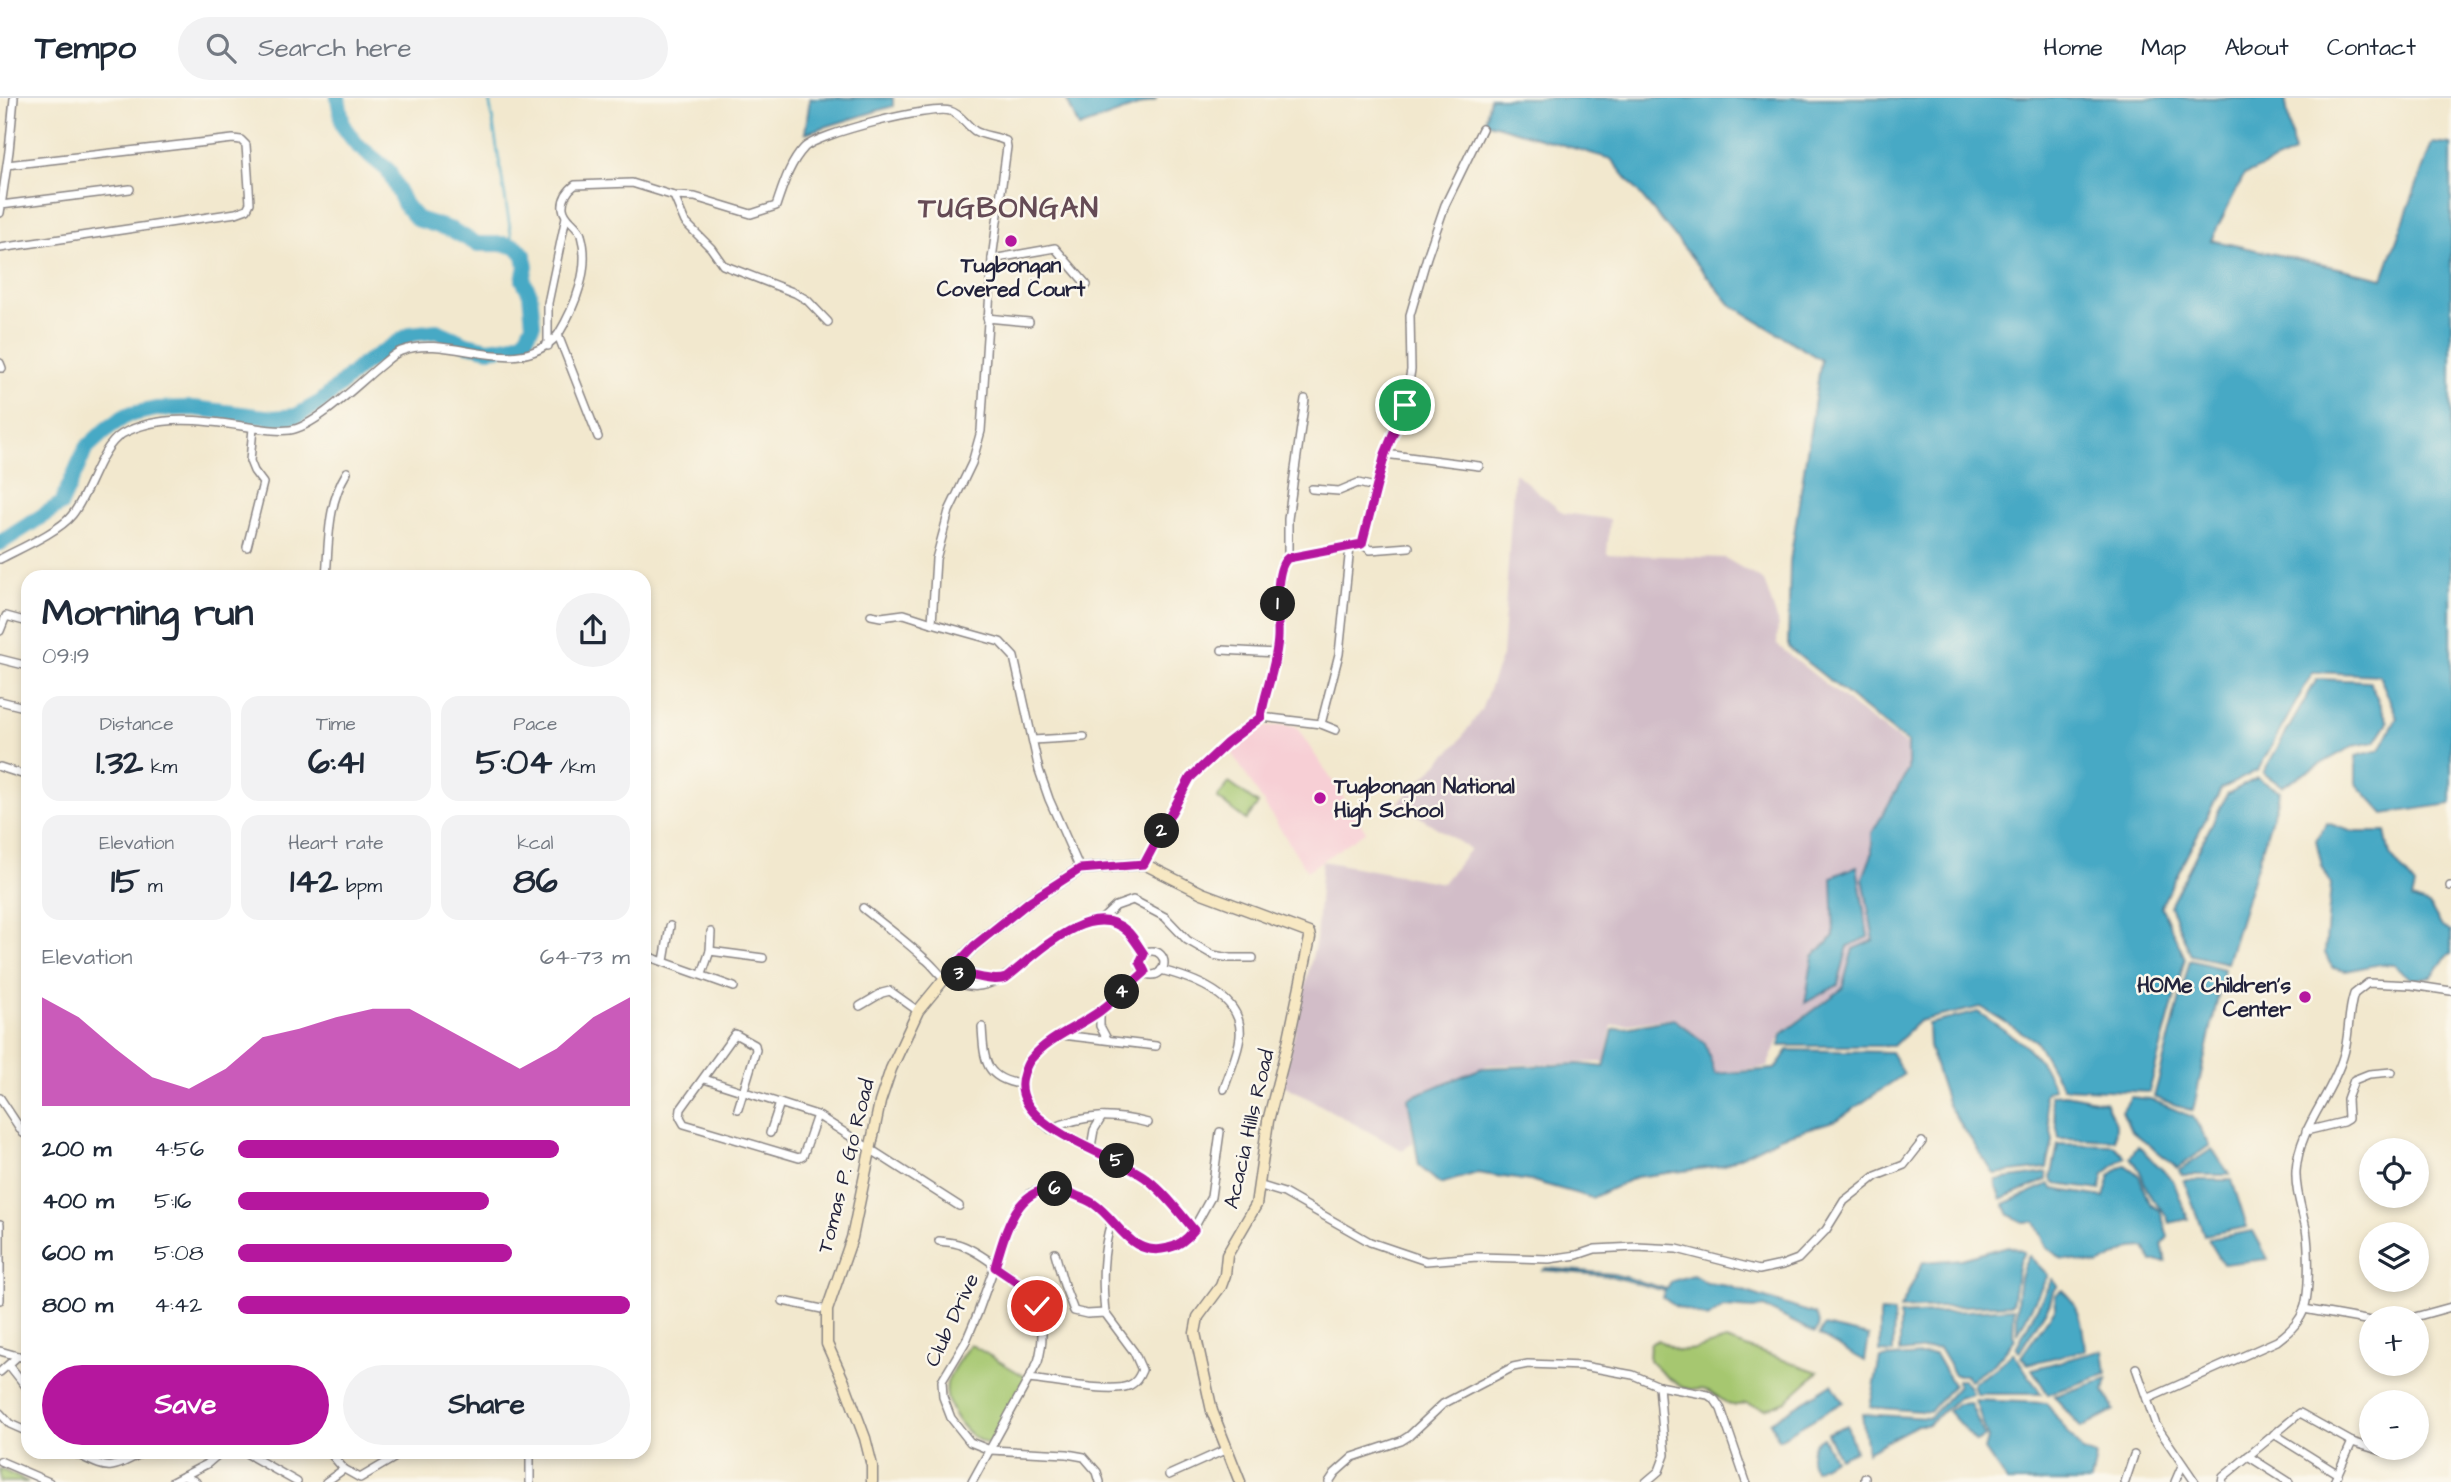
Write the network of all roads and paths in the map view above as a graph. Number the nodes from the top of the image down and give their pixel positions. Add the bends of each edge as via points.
1 (14, 98) edge
2 (1482, 129) dead end
3 (7, 165) junction
4 (130, 189) dead end
5 (674, 196) junction
6 (1, 205) edge
7 (0, 214) edge
8 (566, 217) junction
9 (0, 248) edge
10 (992, 259) junction
11 (1087, 285) dead end
12 (987, 318) junction
13 (828, 322) dead end
14 (1029, 322) dead end
15 (558, 335) junction
16 (548, 346) junction
17 (0, 363) edge
18 (0, 368) edge
19 (1305, 399) dead end
20 (253, 428) junction
21 (598, 437) dead end
22 (1385, 454) junction
23 (1479, 466) dead end
24 (346, 472) dead end
25 (1375, 487) junction
26 (1312, 489) dead end
27 (1362, 544) junction
28 (247, 547) dead end
29 (1350, 547) junction
30 (1409, 547) dead end
31 (1288, 558) junction
32 (0, 559) edge
33 (326, 570) edge
34 (871, 615) dead end
35 (21, 620) edge
36 (932, 623) junction
37 (0, 631) edge
38 (1223, 650) dead end
39 (1276, 653) junction
40 (0, 659) edge
41 (21, 664) edge
42 (0, 701) edge
43 (21, 706) edge
44 (1261, 717) junction
45 (1321, 724) junction
46 (1336, 730) dead end
47 (1084, 737) dead end
48 (1033, 740) junction
49 (0, 767) edge
50 (21, 774) edge
51 (1144, 864) junction
52 (1080, 869) junction
53 (863, 908) dead end
54 (1101, 920) junction
55 (670, 926) dead end
56 (711, 932) dead end
57 (710, 951) junction
58 (1144, 954) junction
59 (651, 957) edge
60 (763, 958) dead end
61 (1253, 958) dead end
62 (664, 961) junction
63 (956, 970) junction
64 (1161, 970) junction
65 (1145, 972) junction
66 (702, 974) junction
67 (945, 978) junction
68 (995, 981) junction
69 (956, 984) junction
70 (734, 987) dead end
71 (2451, 991) edge
72 (860, 1006) dead end
73 (918, 1011) junction
74 (1100, 1011) junction
75 (982, 1027) dead end
76 (1062, 1035) junction
77 (1107, 1039) junction
78 (1156, 1045) dead end
79 (2392, 1072) dead end
80 (704, 1079) junction
81 (1021, 1084) junction
82 (1224, 1089) dead end
83 (743, 1092) junction
84 (0, 1098) edge
85 (780, 1103) junction
86 (738, 1109) dead end
87 (817, 1115) junction
88 (1102, 1117) junction
89 (1148, 1123) dead end
90 (1051, 1129) junction
91 (21, 1130) edge
92 (1220, 1132) dead end
93 (2306, 1132) junction
94 (771, 1133) dead end
95 (1922, 1142) dead end
96 (1091, 1147) junction
97 (870, 1150) junction
98 (1258, 1185) junction
99 (959, 1206) dead end
100 (1111, 1222) junction
101 (0, 1224) edge
102 (1194, 1230) junction
103 (939, 1241) dead end
104 (1055, 1253) dead end
105 (995, 1267) junction
106 (0, 1300) edge
107 (783, 1301) dead end
108 (2451, 1307) edge
109 (827, 1310) junction
110 (2304, 1310) junction
111 (1105, 1312) junction
112 (2429, 1313) edge
113 (2359, 1319) edge
114 (0, 1351) edge
115 (18, 1356) junction
116 (21, 1357) edge
117 (9, 1365) junction
118 (2136, 1367) dead end
119 (0, 1372) edge
120 (1029, 1379) junction
121 (21, 1381) edge
122 (1659, 1386) junction
123 (2147, 1399) junction
124 (0, 1413) edge
125 (21, 1429) edge
126 (2274, 1434) junction
127 (2352, 1443) junction
128 (2359, 1445) edge
129 (1227, 1448) junction
130 (990, 1450) junction
131 (2134, 1455) dead end
132 (2248, 1456) junction
133 (86, 1459) edge
134 (130, 1459) edge
135 (213, 1459) edge
136 (256, 1459) edge
137 (335, 1459) edge
138 (392, 1459) edge
139 (530, 1459) edge
140 (0, 1461) edge
141 (2182, 1466) junction
142 (344, 1469) junction
143 (2338, 1474) junction
144 (1170, 1475) dead end
145 (184, 1476) junction
146 (49, 1482) edge
147 (172, 1482) edge
148 (196, 1482) edge
149 (297, 1482) edge
150 (326, 1482) edge
151 (530, 1482) edge
152 (872, 1482) edge
153 (972, 1482) edge
154 (1100, 1482) edge
155 (1240, 1482) edge
156 (1329, 1482) edge
157 (1646, 1482) edge
158 (1746, 1482) edge
159 (2125, 1482) edge
160 (2175, 1482) edge
161 (2194, 1482) edge
162 (2222, 1482) edge
163 (2290, 1482) edge
164 (2334, 1482) edge

1 - 3 street
2 - 22 street via 1445,205 1427,257 1410,316 1411,370 1405,405
3 - 6 street
3 - 9 street via 240,140 247,149 250,203 236,214
4 - 6 street
5 - 8 street via 632,183 579,183 564,201
5 - 10 street via 695,197 751,214 762,212 776,206 789,170 806,145 880,121 948,110 976,131 1006,141
5 - 13 street via 685,222 723,265 795,293
6 - 7 street
8 - 15 street via 580,232 584,251 573,310
8 - 16 street via 548,303
10 - 11 street via 1055,248
10 - 12 street
12 - 14 street
12 - 36 street via 981,432 949,511 936,559
15 - 16 street
15 - 21 street
16 - 20 street via 524,355 492,355 416,346 398,352 311,423 290,430
17 - 18 street
19 - 31 street via 1288,519
20 - 28 street via 250,461 263,483
20 - 32 street via 164,421 120,435 71,517
22 - 23 street
22 - 25 street
24 - 33 street via 329,524
25 - 26 street via 1358,483 1339,491
25 - 27 street
27 - 29 street
27 - 30 street via 1370,550
29 - 31 street
29 - 45 street via 1339,654
31 - 39 street via 1281,569
34 - 36 street via 904,614
35 - 37 street via 6,617
36 - 48 street via 1005,646 1014,657
38 - 39 street
39 - 44 street
40 - 41 street
42 - 43 street
44 - 45 street
44 - 51 street via 1190,778
45 - 46 street
47 - 48 street
48 - 52 street via 1049,799
49 - 50 street
51 - 52 street, Tomas P. Go Road
51 - 98 street, Acacia Hills Road via 1202,893 1309,933
52 - 63 street, Tomas P. Go Road via 974,946
53 - 67 street
54 - 58 street via 1127,930
54 - 61 street via 1116,905 1133,900 1165,917 1187,940 1213,956
54 - 68 street via 1066,932 1006,978
55 - 62 street
56 - 57 street
57 - 60 street
57 - 66 street
58 - 64 street via 1161,955
58 - 65 street via 1140,962
59 - 62 street
62 - 66 street
63 - 67 street, Tomas P. Go Road
63 - 68 street
63 - 69 street
64 - 65 street via 1154,975
64 - 82 street via 1213,989 1240,1018 1240,1042
65 - 74 street
66 - 70 street
67 - 69 street
67 - 73 street, Tomas P. Go Road
68 - 69 street via 983,987
71 - 93 street via 2368,983 2360,988 2352,1000 2344,1057
72 - 73 street via 890,991
73 - 97 street, Tomas P. Go Road via 891,1069
74 - 76 street
74 - 77 street via 1100,1026
75 - 81 street via 984,1056 991,1071 1004,1082
76 - 77 street
76 - 81 street via 1029,1061
77 - 78 street
79 - 93 street via 2354,1080 2347,1099 2348,1119
80 - 83 street
80 - 83 street via 737,1034 756,1050
80 - 87 street via 681,1109 684,1124 799,1158
81 - 90 street via 1027,1106
83 - 85 street
83 - 86 street
84 - 91 street
85 - 87 street
85 - 94 street
87 - 97 street
88 - 89 street
88 - 90 street via 1074,1119
88 - 96 street
90 - 96 street
92 - 102 street via 1212,1197
93 - 110 street via 2296,1170 2307,1233
95 - 98 street via 1904,1165 1876,1176 1844,1201 1826,1230 1798,1259 1759,1270 1677,1249 1636,1247 1595,1249 1549,1259 1426,1261 1370,1242 1284,1193
96 - 102 street via 1147,1179
97 - 99 street
97 - 109 street, Tomas P. Go Road via 852,1238
98 - 129 street, Acacia Hills Road via 1256,1205 1227,1255 1221,1286 1198,1317 1195,1333 1212,1411
100 - 102 street, Club Drive via 1143,1248 1159,1251 1176,1246
100 - 105 street, Club Drive via 1095,1204 1065,1191 1046,1188 1031,1193 1013,1215
100 - 111 street via 1102,1276
101 - 106 street
103 - 105 street via 962,1245
104 - 111 street via 1074,1311
105 - 120 street via 1020,1284 1037,1306 1042,1350
105 - 130 street, Club Drive via 966,1341 942,1381 951,1418 970,1442
107 - 109 street
108 - 112 street
109 - 152 street, Tomas P. Go Road via 827,1344 864,1438
110 - 113 street
110 - 123 street via 2291,1332 2270,1345
111 - 120 street via 1135,1352 1142,1370 1139,1378 1126,1387 1104,1388
114 - 115 street
115 - 116 street
115 - 117 street
117 - 119 street
117 - 121 street
118 - 123 street
120 - 130 street
122 - 156 street via 1633,1375 1583,1366 1513,1367 1443,1404 1401,1441 1353,1457
122 - 157 street via 1665,1455 1659,1471
122 - 158 street via 1715,1400
123 - 141 street via 2156,1425
124 - 125 street
126 - 127 street via 2300,1413
126 - 132 street
126 - 143 street
127 - 128 street
127 - 143 street
129 - 144 street
129 - 155 street, Acacia Hills Road
130 - 153 street
130 - 154 street via 1084,1457
131 - 159 street
132 - 162 street
132 - 163 street
133 - 134 street via 105,1468
135 - 145 street
136 - 149 street
137 - 142 street
138 - 142 street via 356,1478
139 - 151 street
140 - 146 street
141 - 160 street
141 - 161 street
142 - 150 street
143 - 164 street
145 - 147 street
145 - 148 street

